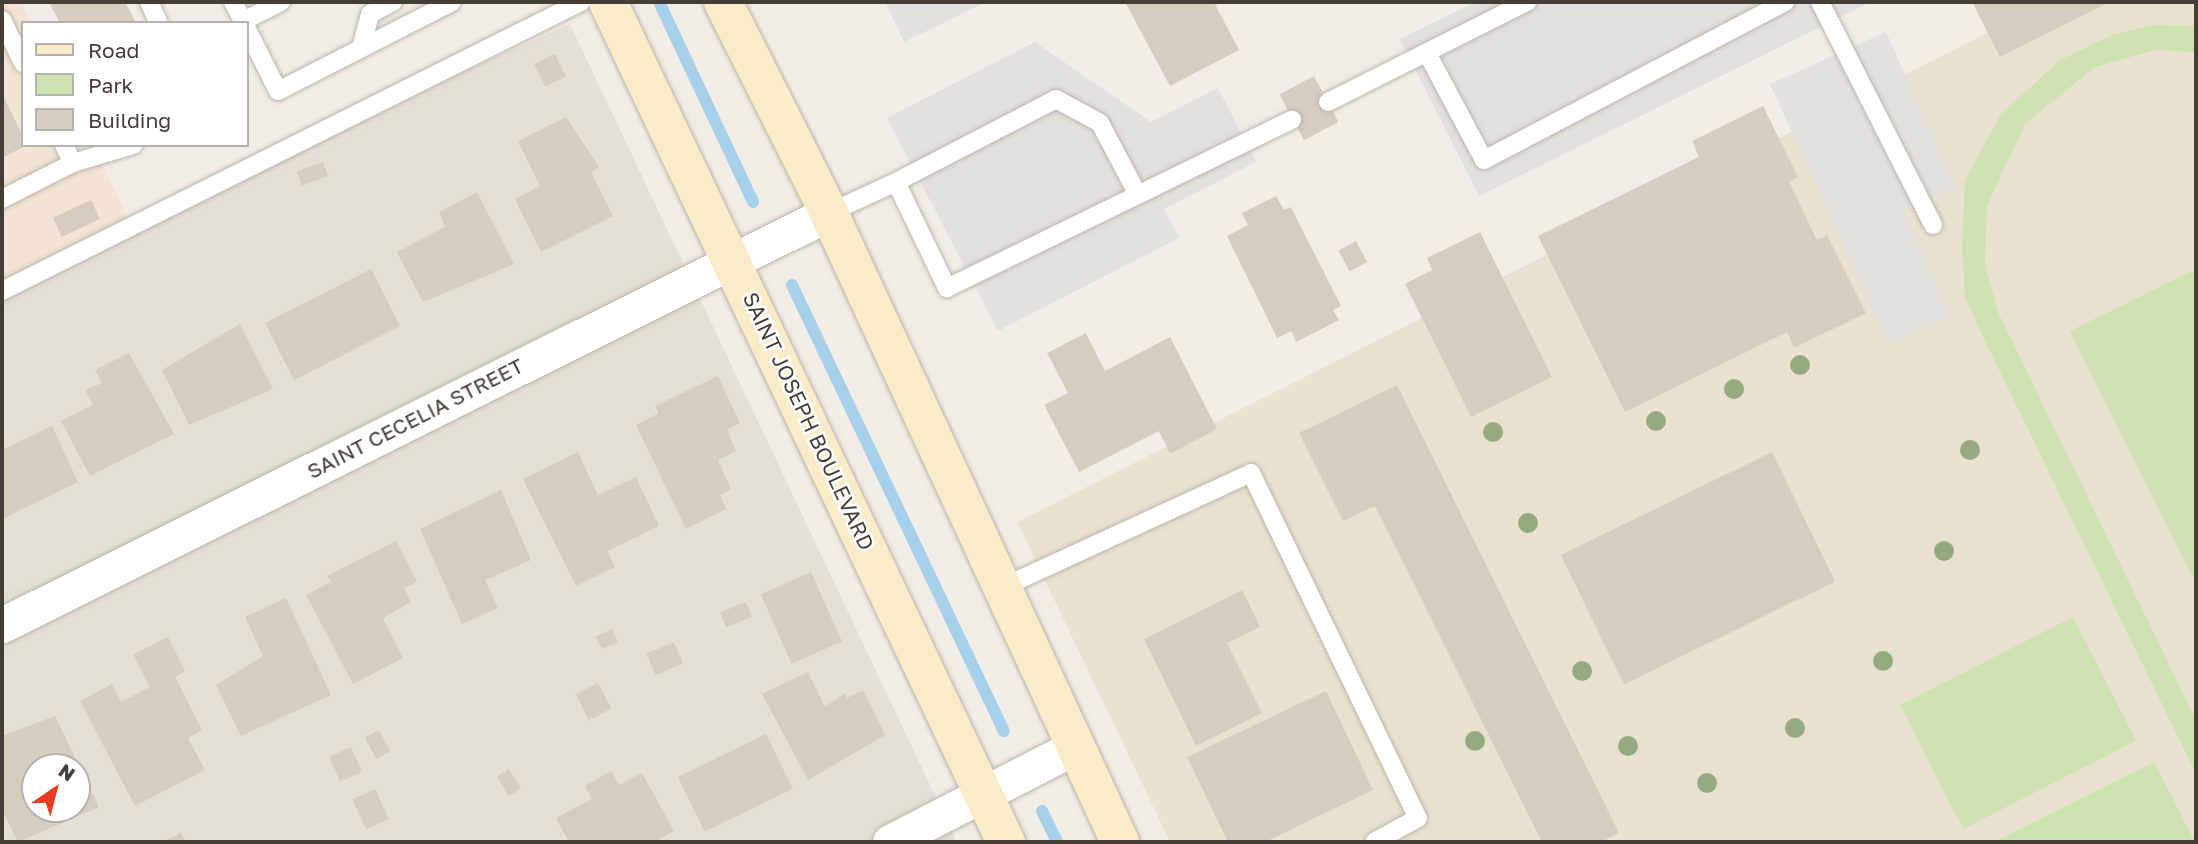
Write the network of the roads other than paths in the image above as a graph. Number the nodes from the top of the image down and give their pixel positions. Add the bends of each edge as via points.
1 (149, 2) edge
2 (233, 2) edge
3 (281, 2) edge
4 (393, 2) edge
5 (452, 2) edge
6 (581, 2) edge
7 (608, 2) edge
8 (723, 2) edge
9 (1527, 2) edge
10 (1785, 2) edge
11 (1820, 2) edge
12 (2, 20) edge
13 (158, 21) edge
14 (242, 21) edge
15 (248, 22) edge
16 (248, 32) edge
17 (361, 48) junction
18 (1427, 53) junction
19 (21, 59) edge
20 (1328, 102) dead end
21 (1292, 120) dead end
22 (65, 147) edge
23 (126, 147) edge
24 (72, 163) junction
25 (896, 182) junction
26 (1138, 195) junction
27 (2, 200) edge
28 (829, 213) junction
29 (1933, 225) dead end
30 (733, 259) junction
31 (2, 291) edge
32 (1001, 588) junction
33 (2, 625) edge
34 (1075, 747) junction
35 (984, 795) junction
36 (890, 842) edge
37 (1006, 842) edge
38 (1119, 842) edge
39 (1374, 842) edge

1 - 13 lane
2 - 14 lane
3 - 15 lane
4 - 17 lane via 370,13
5 - 17 lane
6 - 31 lane
7 - 30 street, SAINT JOSEPH BOULEVARD
8 - 28 street
9 - 18 lane
10 - 18 lane via 1484,160
11 - 29 lane
12 - 19 lane
16 - 17 lane via 278,90
18 - 20 lane
21 - 26 lane
22 - 24 lane
23 - 24 lane
24 - 27 lane
25 - 26 lane via 1056,99 1100,122
25 - 26 lane via 947,288
25 - 28 lane
28 - 30 street, SAINT CECELIA STREET
28 - 32 street
30 - 33 street, SAINT CECELIA STREET
30 - 35 street, SAINT JOSEPH BOULEVARD
32 - 34 street
32 - 39 lane via 1251,472 1418,818
34 - 35 street
34 - 38 street
35 - 36 street
35 - 37 street, SAINT JOSEPH BOULEVARD

